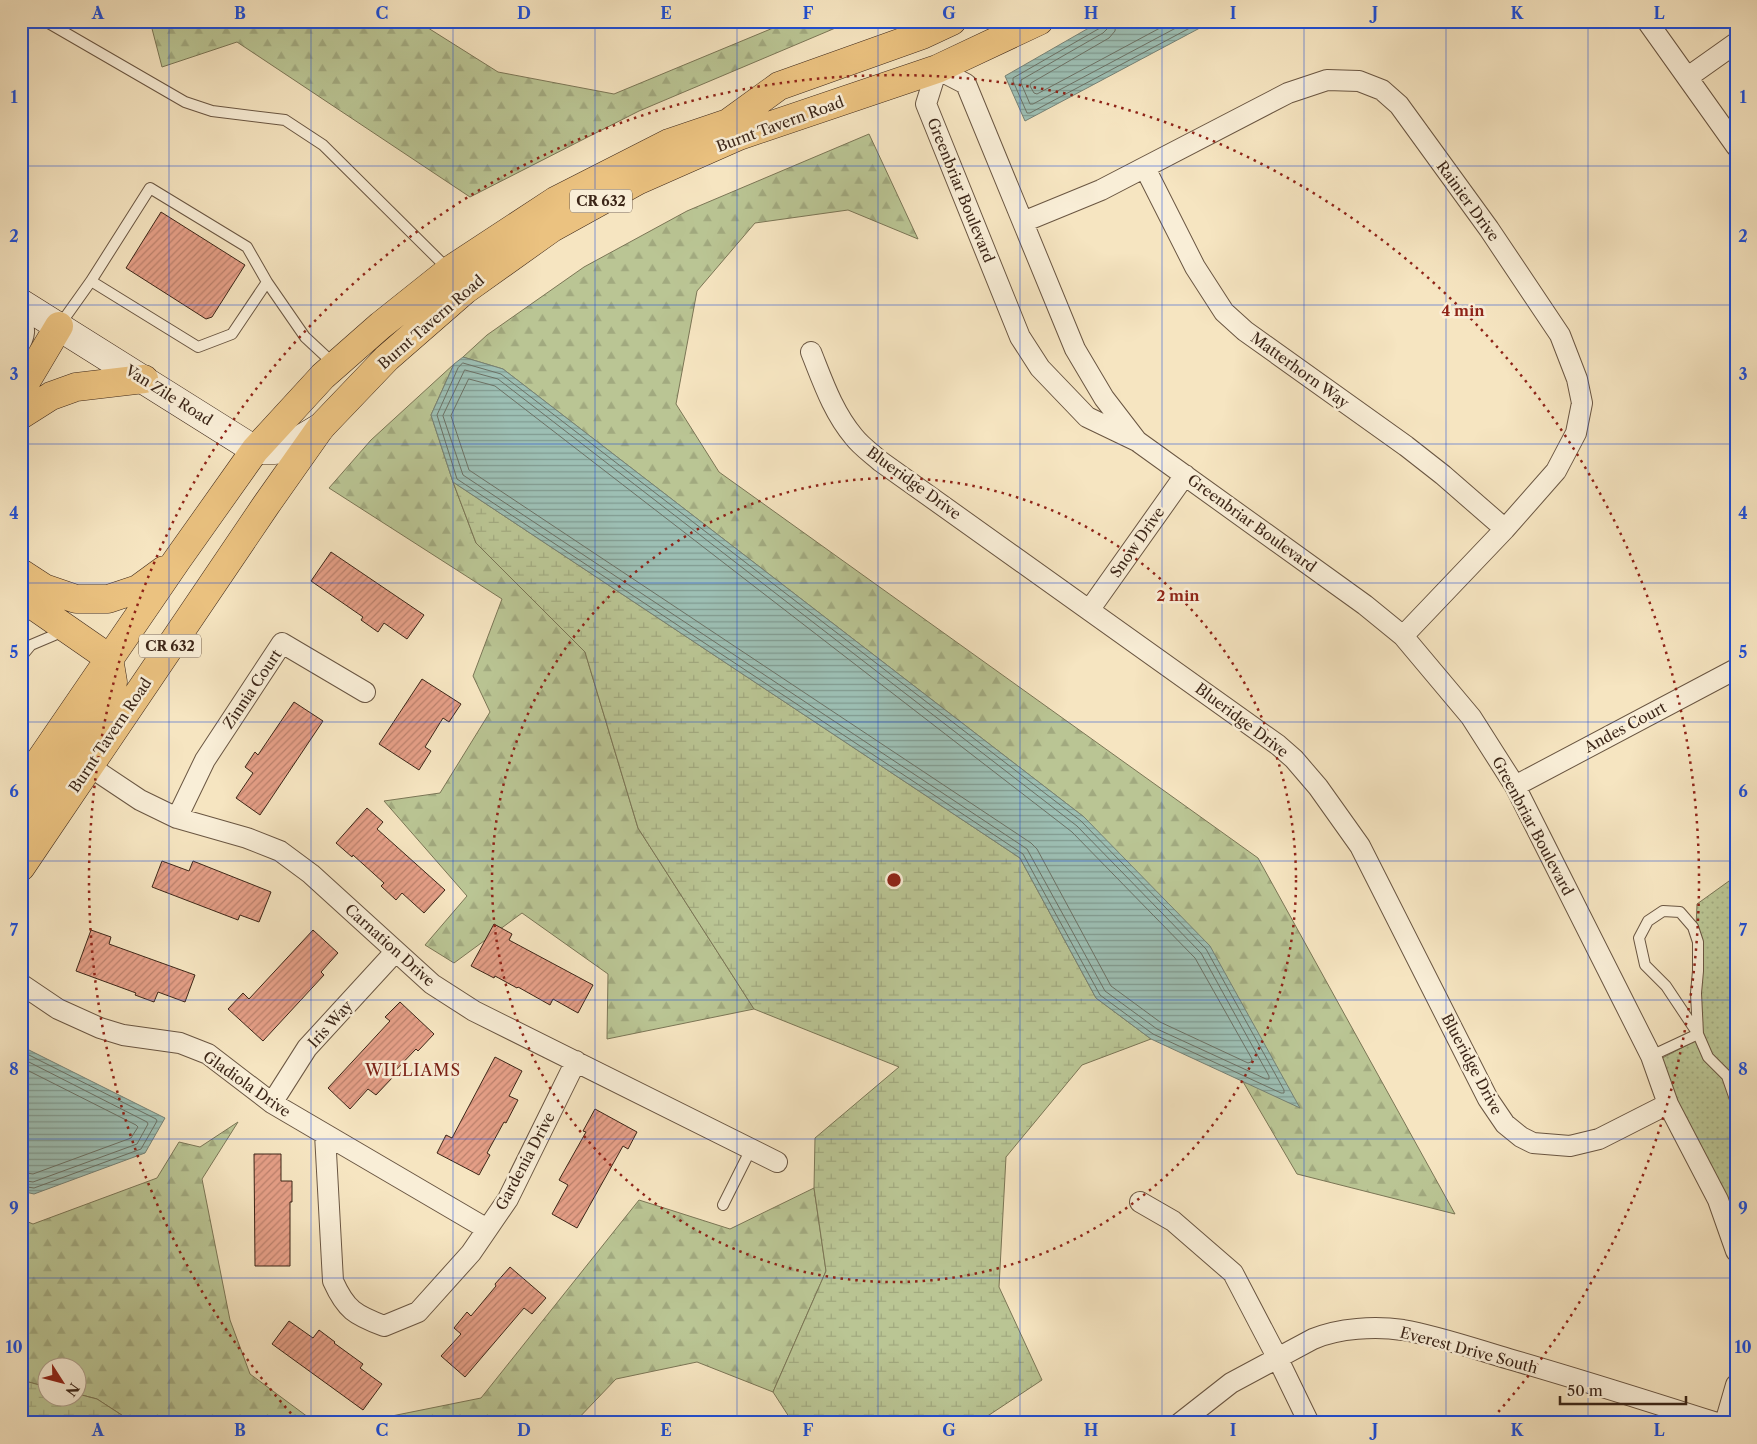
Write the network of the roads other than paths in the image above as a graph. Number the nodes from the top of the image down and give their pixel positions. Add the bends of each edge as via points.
1 (45, 21) edge
2 (952, 21) edge
3 (999, 21) edge
4 (1039, 21) edge
5 (1647, 21) edge
6 (1736, 43) edge
7 (937, 69) junction
8 (1688, 77) junction
9 (728, 123) junction
10 (1736, 146) edge
11 (1145, 168) junction
12 (1023, 222) junction
13 (450, 270) junction
14 (90, 281) junction
15 (267, 282) junction
16 (21, 304) edge
17 (59, 326) junction
18 (21, 352) edge
19 (811, 352) dead end
20 (335, 365) junction
21 (144, 379) junction
22 (21, 390) edge
23 (21, 415) edge
24 (321, 427) junction
25 (1137, 441) junction
26 (255, 450) junction
27 (1185, 475) junction
28 (1505, 529) junction
29 (177, 560) junction
30 (21, 573) edge
31 (21, 597) edge
32 (1090, 609) junction
33 (67, 630) junction
34 (1403, 636) junction
35 (21, 657) edge
36 (110, 658) junction
37 (1736, 669) edge
38 (365, 692) dead end
39 (90, 766) junction
40 (1515, 786) junction
41 (21, 788) edge
42 (176, 818) junction
43 (21, 828) edge
44 (21, 867) edge
45 (396, 951) junction
46 (21, 984) edge
47 (1698, 1034) junction
48 (1651, 1056) junction
49 (576, 1062) junction
50 (1731, 1076) edge
51 (1736, 1102) edge
52 (272, 1103) junction
53 (1668, 1104) junction
54 (325, 1134) junction
55 (751, 1149) junction
56 (777, 1162) dead end
57 (1140, 1202) dead end
58 (723, 1205) dead end
59 (487, 1229) junction
60 (1732, 1230) edge
61 (1736, 1251) edge
62 (1277, 1357) junction
63 (1736, 1385) edge
64 (1180, 1423) edge
65 (1309, 1423) edge
66 (1717, 1423) edge
67 (1725, 1423) edge

1 - 13 lane via 185,102 212,112 285,120 322,145
2 - 9 main road, Burnt Tavern Road / CR 632 via 922,35 779,86
3 - 7 main road via 952,44
4 - 7 main road, Burnt Tavern Road / CR 632
5 - 8 street
6 - 8 street
7 - 9 main road via 895,62
7 - 12 street, Greenbriar Boulevard via 966,84
7 - 24 main road, Burnt Tavern Road / CR 632 via 739,136 638,181 552,228 465,290 387,358
7 - 25 street, Greenbriar Boulevard via 926,104 1020,337 1040,368 1087,417
8 - 10 street
9 - 13 main road, Burnt Tavern Road / CR 632 via 669,142 555,200
11 - 12 street, Rainier Drive
11 - 28 street, Matterhorn Way via 1195,266 1224,312 1245,331 1444,475
11 - 28 street, Rainier Drive via 1288,92 1327,80 1359,81 1382,90 1399,105 1489,229 1560,335 1577,379 1582,403 1576,433 1556,471
12 - 25 street, Greenbriar Boulevard via 1075,349 1104,398
13 - 20 main road, Burnt Tavern Road / CR 632
14 - 15 lane via 198,347 232,334
14 - 15 lane via 150,188 247,247
14 - 17 lane
15 - 20 lane via 304,337
16 - 17 street, Van Zile Road
16 - 18 lane via 30,327 27,343
17 - 21 street, Van Zile Road
17 - 22 main road
19 - 32 street, Blueridge Drive via 841,420 855,439 880,461
20 - 26 main road, Burnt Tavern Road / CR 632
21 - 23 main road via 76,387 51,396
21 - 26 street, Van Zile Road
24 - 26 street via 275,450
24 - 39 main road, Burnt Tavern Road / CR 632
25 - 27 street, Greenbriar Boulevard
26 - 29 main road, Burnt Tavern Road / CR 632
27 - 32 street, Snow Drive
27 - 34 street, Greenbriar Boulevard
28 - 34 street, Rainier Drive
29 - 30 main road via 138,589 108,599 76,599 44,588
29 - 36 main road, Burnt Tavern Road / CR 632
31 - 33 main road
32 - 53 street, Blueridge Drive via 1278,744 1318,787 1360,846 1488,1100 1504,1124 1533,1143 1570,1146 1599,1139
33 - 35 lane via 30,644
33 - 36 main road
34 - 40 street, Greenbriar Boulevard via 1471,717
36 - 41 main road, Burnt Tavern Road / CR 632
36 - 43 main road via 113,682 105,703
37 - 40 street, Andes Court
38 - 42 street, Zinnia Court via 282,643 205,760
39 - 42 street, Carnation Drive via 140,800
39 - 44 main road, Burnt Tavern Road / CR 632
40 - 48 street, Greenbriar Boulevard
42 - 45 street, Carnation Drive via 280,851 311,874
45 - 49 street, Carnation Drive via 432,984 474,1011
45 - 52 street, Iris Way via 307,1048
46 - 52 street, Gladiola Drive via 58,1009 100,1028 123,1035 180,1043 208,1054
47 - 47 lane via 1698,942 1693,927 1680,912 1663,911 1648,921 1639,938 1645,965 1666,986
47 - 48 lane
47 - 50 lane via 1708,1056
48 - 53 street, Greenbriar Boulevard
49 - 55 street, Carnation Drive
49 - 59 street, Gardenia Drive via 508,1199
50 - 51 lane
52 - 54 street, Gladiola Drive
53 - 60 street, Greenbriar Boulevard
54 - 59 street, Gladiola Drive
54 - 59 street, Gardenia Drive via 333,1281 342,1300 360,1317 384,1326 418,1312
55 - 56 street, Carnation Drive
55 - 58 lane
57 - 62 street via 1173,1221 1233,1274
60 - 61 street, Greenbriar Boulevard
62 - 64 street, Everest Drive South via 1231,1383
62 - 65 street
62 - 66 street, Everest Drive South via 1326,1334 1367,1329 1403,1330 1589,1382
63 - 67 street

